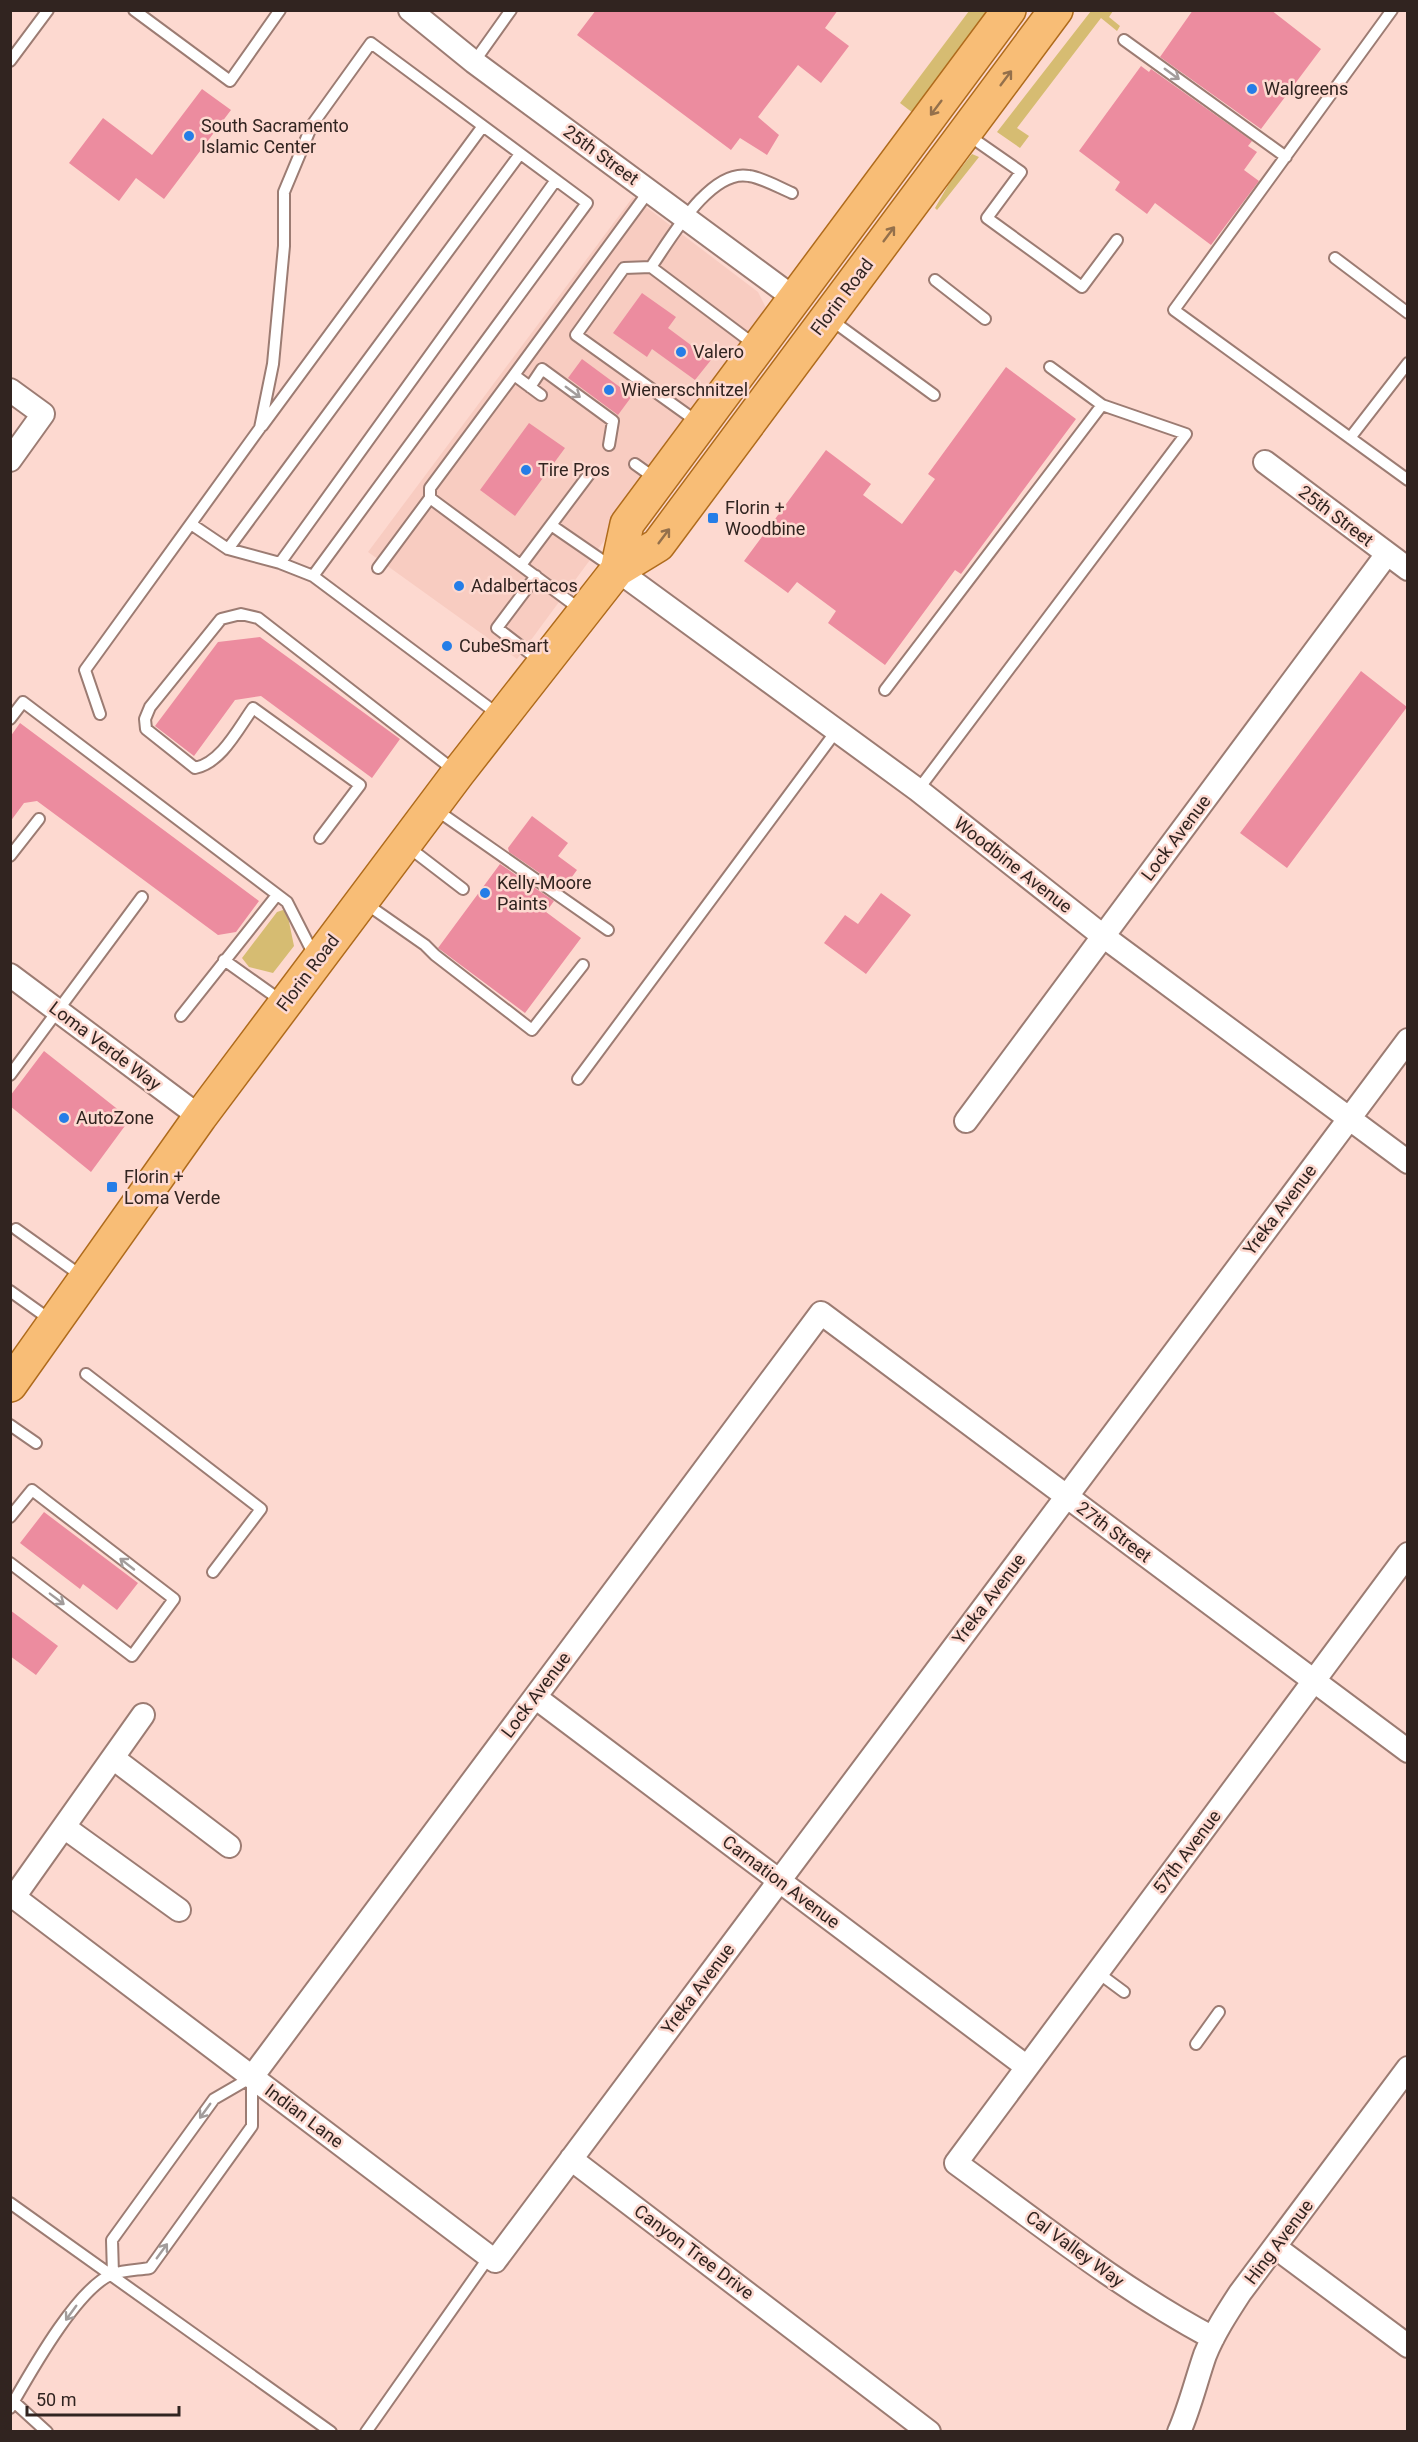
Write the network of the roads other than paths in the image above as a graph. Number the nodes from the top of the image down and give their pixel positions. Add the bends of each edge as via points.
1 (48, 10) edge
2 (134, 10) edge
3 (280, 10) edge
4 (410, 10) edge
5 (512, 10) edge
6 (1009, 10) edge
7 (1056, 10) edge
8 (1392, 10) edge
9 (1124, 40) dead end
10 (10, 61) edge
11 (474, 62) junction
12 (483, 126) junction
13 (964, 133) junction
14 (520, 154) junction
15 (1286, 157) junction
16 (556, 180) junction
17 (649, 191) junction
18 (792, 193) dead end
19 (686, 218) junction
20 (851, 222) junction
21 (1117, 240) dead end
22 (1335, 258) dead end
23 (651, 267) junction
24 (934, 280) dead end
25 (794, 298) junction
26 (1407, 313) edge
27 (827, 317) junction
28 (985, 319) dead end
29 (758, 347) junction
30 (1407, 363) edge
31 (1050, 367) dead end
32 (514, 375) junction
33 (779, 382) junction
34 (530, 387) junction
35 (10, 390) edge
36 (541, 394) dead end
37 (934, 395) dead end
38 (1102, 405) junction
39 (701, 424) junction
40 (260, 428) junction
41 (1350, 438) junction
42 (609, 445) dead end
43 (10, 460) edge
44 (1265, 462) dead end
45 (590, 473) dead end
46 (1407, 480) edge
47 (430, 498) junction
48 (191, 524) junction
49 (551, 525) junction
50 (228, 549) junction
51 (1387, 554) junction
52 (280, 563) junction
53 (521, 565) junction
54 (378, 568) dead end
55 (1407, 569) edge
56 (617, 570) junction
57 (313, 576) junction
58 (536, 576) junction
59 (584, 612) junction
60 (543, 664) junction
61 (885, 690) dead end
62 (100, 714) dead end
63 (502, 717) junction
64 (10, 719) edge
65 (837, 730) junction
66 (458, 772) junction
67 (918, 790) junction
68 (432, 807) junction
69 (39, 819) dead end
70 (320, 838) dead end
71 (404, 844) junction
72 (10, 856) edge
73 (463, 889) dead end
74 (277, 895) junction
75 (142, 897) dead end
76 (362, 901) junction
77 (608, 930) dead end
78 (1103, 936) junction
79 (225, 960) junction
80 (318, 960) junction
81 (583, 964) dead end
82 (10, 975) edge
83 (285, 1004) junction
84 (59, 1011) junction
85 (181, 1016) dead end
86 (1407, 1040) edge
87 (10, 1075) edge
88 (578, 1079) dead end
89 (201, 1118) junction
90 (1349, 1118) junction
91 (966, 1122) dead end
92 (1407, 1162) edge
93 (16, 1229) dead end
94 (86, 1278) junction
95 (10, 1291) edge
96 (821, 1313) joint
97 (54, 1323) junction
98 (86, 1374) dead end
99 (10, 1385) edge
100 (10, 1425) edge
101 (36, 1443) dead end
102 (1066, 1496) junction
103 (15, 1503) edge
104 (10, 1516) edge
105 (1407, 1554) edge
106 (10, 1563) edge
107 (213, 1572) dead end
108 (1314, 1681) junction
109 (535, 1697) junction
110 (143, 1715) dead end
111 (1407, 1751) edge
112 (113, 1758) junction
113 (64, 1827) junction
114 (229, 1846) dead end
115 (779, 1881) junction
116 (12, 1898) edge
117 (179, 1910) dead end
118 (1097, 1972) junction
119 (1124, 1992) dead end
120 (1219, 2012) dead end
121 (1196, 2044) dead end
122 (1027, 2067) junction
123 (1407, 2068) edge
124 (252, 2077) junction
125 (966, 2149) joint
126 (571, 2159) junction
127 (10, 2203) edge
128 (1275, 2247) junction
129 (489, 2257) junction
130 (113, 2274) junction
131 (1213, 2338) junction
132 (1407, 2346) edge
133 (12, 2405) edge
134 (47, 2432) edge
135 (331, 2432) edge
136 (366, 2432) edge
137 (929, 2432) edge
138 (1179, 2432) edge

1 - 10 lane
2 - 3 lane via 230,81
4 - 11 street, 25th Street
5 - 11 lane
6 -> 20 main road, Florin Road
13 -> 7 main road, Florin Road
8 - 15 lane
9 -> 15 lane
11 - 17 street, 25th Street
12 - 14 lane
12 - 40 lane
12 - 40 lane via 371,43 312,125 284,192 284,246 273,364
13 - 21 lane via 1021,172 987,218 1082,287
27 -> 13 main road, Florin Road
14 - 16 lane
14 - 50 lane
15 - 41 lane via 1174,310
16 - 52 lane
16 - 57 lane via 587,203
17 - 19 street, 25th Street
17 - 32 lane
18 - 19 lane via 747,175 725,179 707,192
19 - 23 lane
19 - 25 street, 25th Street
20 - 25 main road, Florin Road
20 - 27 main road
22 - 26 lane
23 - 29 lane
23 - 39 lane via 624,268 576,335
24 - 28 lane
25 - 29 main road, Florin Road
25 - 33 main road
27 - 33 main road, Florin Road
27 - 37 lane
29 - 39 main road, Florin Road
30 - 41 lane
31 - 38 lane
32 - 34 lane
32 - 47 lane via 430,488
56 -> 33 main road, Florin Road via 658,545
34 - 36 lane
34 -> 42 lane via 543,369 613,421
35 - 43 street via 43,414
38 - 61 lane
38 - 67 lane via 1186,434
39 - 56 main road, Florin Road via 647,472 627,524
40 - 48 lane
41 - 46 lane
44 - 51 street, 25th Street
45 - 49 lane
47 - 53 lane
47 - 54 lane
48 - 50 lane
48 - 62 lane via 85,670
49 - 53 lane
49 - 56 lane
50 - 52 lane
51 - 55 street, 25th Street
51 - 78 street, Lock Avenue
52 - 57 lane
53 - 58 lane
56 - 59 main road, Florin Road
56 - 65 street, Woodbine Avenue
57 - 63 lane
58 - 59 lane
58 - 60 lane via 497,628
59 - 60 main road, Florin Road
60 - 63 main road, Florin Road
63 - 66 main road, Florin Road
64 - 74 lane via 23,702
65 - 67 street, Woodbine Avenue
65 - 88 lane
66 - 68 main road, Florin Road
66 - 70 lane via 258,618 241,614 221,619 150,707 146,729 195,768 213,761 253,708 360,785
67 - 78 street, Woodbine Avenue
68 - 71 main road, Florin Road
68 - 77 lane
69 - 72 lane
71 - 73 lane
71 - 76 main road, Florin Road
74 - 79 lane
74 - 80 lane via 287,902
75 - 84 lane
76 - 80 main road, Florin Road
76 - 81 lane via 425,945 532,1030
78 - 90 street, Woodbine Avenue
78 - 91 street, Lock Avenue
79 - 83 lane
79 - 85 lane
80 - 83 main road, Florin Road
82 - 84 street, Loma Verde Way
83 - 89 main road, Florin Road
84 - 87 lane
84 - 89 street, Loma Verde Way
86 - 90 street, Yreka Avenue
89 - 94 main road, Florin Road
90 - 92 street, Woodbine Avenue
90 - 102 street, Yreka Avenue
93 - 94 lane
94 - 97 main road, Florin Road
95 - 97 lane
96 - 102 street, 27th Street
96 - 109 street, Lock Avenue
97 - 99 main road, Florin Road
98 - 107 lane via 261,1509
100 - 101 lane
102 - 108 street, 27th Street
102 - 115 street, Yreka Avenue
103 - 104 lane
106 -> 103 lane via 132,1656 174,1599 32,1490
105 - 108 street, 57th Avenue
108 - 111 street, 27th Street
108 - 118 street, 57th Avenue
109 - 115 street, Carnation Avenue
109 - 124 street, Lock Avenue
110 - 112 street
112 - 113 street
112 - 114 street
113 - 116 street
113 - 117 street
115 - 122 street, Carnation Avenue
115 - 126 street, Yreka Avenue
116 - 124 street, Indian Lane
118 - 119 lane
118 - 122 street, 57th Avenue
120 - 121 lane
122 - 125 street, 57th Avenue
123 - 128 street, Hing Avenue
124 - 129 street, Indian Lane
124 -> 130 lane via 214,2099 112,2240
130 -> 124 lane via 150,2268 252,2126
125 - 131 street, Cal Valley Way via 956,2163 1120,2283
126 - 129 street via 495,2261
126 - 137 street, Canyon Tree Drive
127 - 130 lane
128 - 131 street, Hing Avenue via 1240,2293
128 - 132 street
129 - 136 lane
130 -> 133 lane via 87,2291 32,2368
130 - 135 lane
131 - 138 street, Hing Avenue
133 - 134 lane

